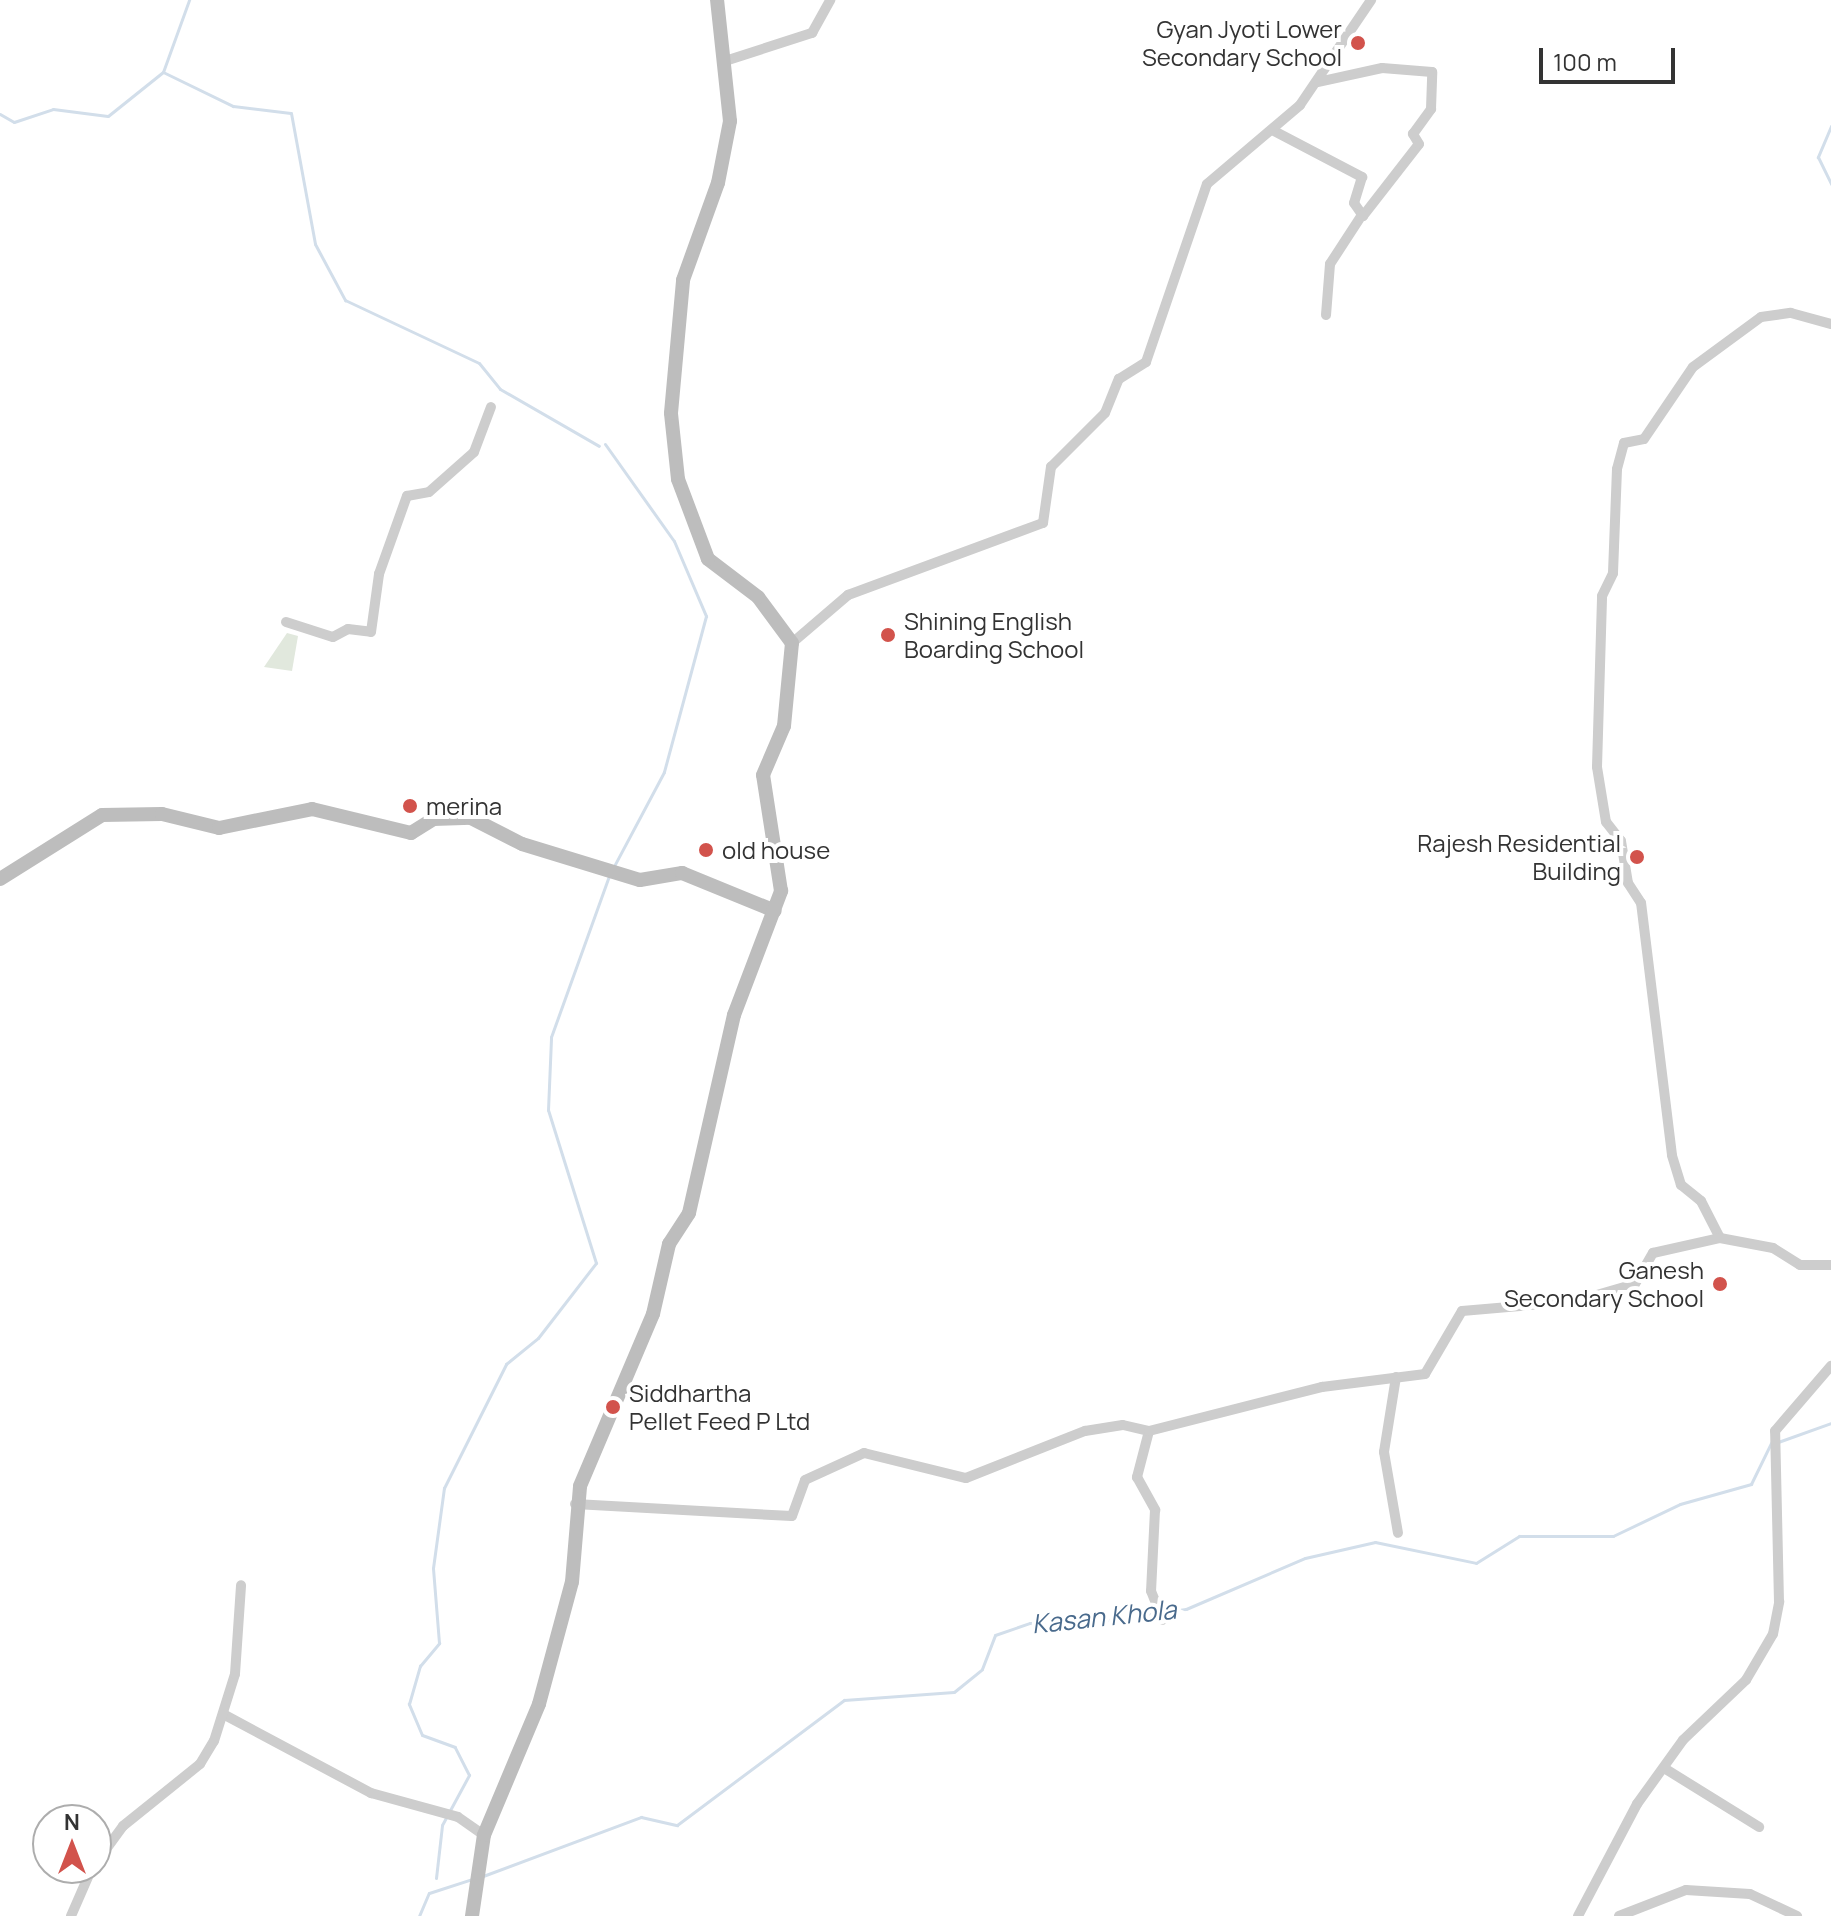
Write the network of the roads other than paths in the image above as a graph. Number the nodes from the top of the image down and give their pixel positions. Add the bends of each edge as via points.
1 (717, 0) edge
2 (830, 0) edge
3 (1371, 0) edge
4 (722, 62) junction
5 (1318, 82) junction
6 (1272, 130) junction
7 (1362, 215) junction
8 (1326, 315) dead end
9 (1831, 324) edge
10 (491, 407) dead end
11 (286, 622) dead end
12 (792, 643) junction
13 (2, 874) edge
14 (775, 911) junction
15 (1720, 1238) junction
16 (1831, 1265) edge
17 (1831, 1366) edge
18 (1396, 1377) junction
19 (1149, 1431) junction
20 (575, 1504) junction
21 (1398, 1533) dead end
22 (241, 1585) dead end
23 (1163, 1620) dead end
24 (223, 1714) junction
25 (1664, 1768) junction
26 (1759, 1827) dead end
27 (484, 1835) junction
28 (112, 1843) edge
29 (86, 1884) edge
30 (71, 1916) edge
31 (472, 1916) edge
32 (1578, 1916) edge
33 (1619, 1916) edge
34 (1797, 1916) edge

1 - 4 main road
2 - 4 street via 812,33
3 - 5 street
4 - 12 main road via 727,141 675,319 671,413 678,479 708,559 758,597
5 - 6 street
5 - 7 street via 1382,68 1432,72 1431,109 1413,134 1419,144
6 - 7 street via 1362,177 1354,203
6 - 12 street via 1207,184 1146,362 1119,379 1105,413 1051,467 1043,523 848,595
7 - 8 street via 1330,264
9 - 15 street via 1791,313 1761,317 1693,367 1644,439 1624,443 1617,469 1613,573 1602,596 1597,767 1606,822 1621,841 1628,883 1641,903 1672,1155 1681,1185 1701,1201
10 - 11 street via 474,452 429,492 407,496 379,574 371,632 348,629 333,637
12 - 14 main road via 784,726 763,769 767,825 781,871
13 - 14 main road via 102,815 162,814 219,828 312,809 411,833 433,819 471,818 522,844 621,869 640,880 682,873
14 - 20 main road via 734,1015 689,1213 669,1244 653,1314
15 - 16 street via 1773,1248 1800,1265
15 - 18 street via 1653,1253 1635,1284 1576,1301 1462,1311 1425,1374
17 - 25 street via 1775,1431 1779,1602 1773,1634 1746,1680
18 - 19 street via 1322,1387
18 - 21 street via 1384,1452
19 - 20 street via 1123,1425 1085,1431 966,1478 864,1453 805,1480 792,1516
19 - 23 street via 1137,1477 1155,1510 1156,1605
20 - 27 main road via 572,1582 539,1704
22 - 24 street via 235,1674
24 - 27 street via 371,1793 458,1817
24 - 28 street via 200,1764 133,1817
25 - 26 street
25 - 32 street via 1601,1861
27 - 31 main road
29 - 30 street
33 - 34 street via 1686,1890 1750,1894

